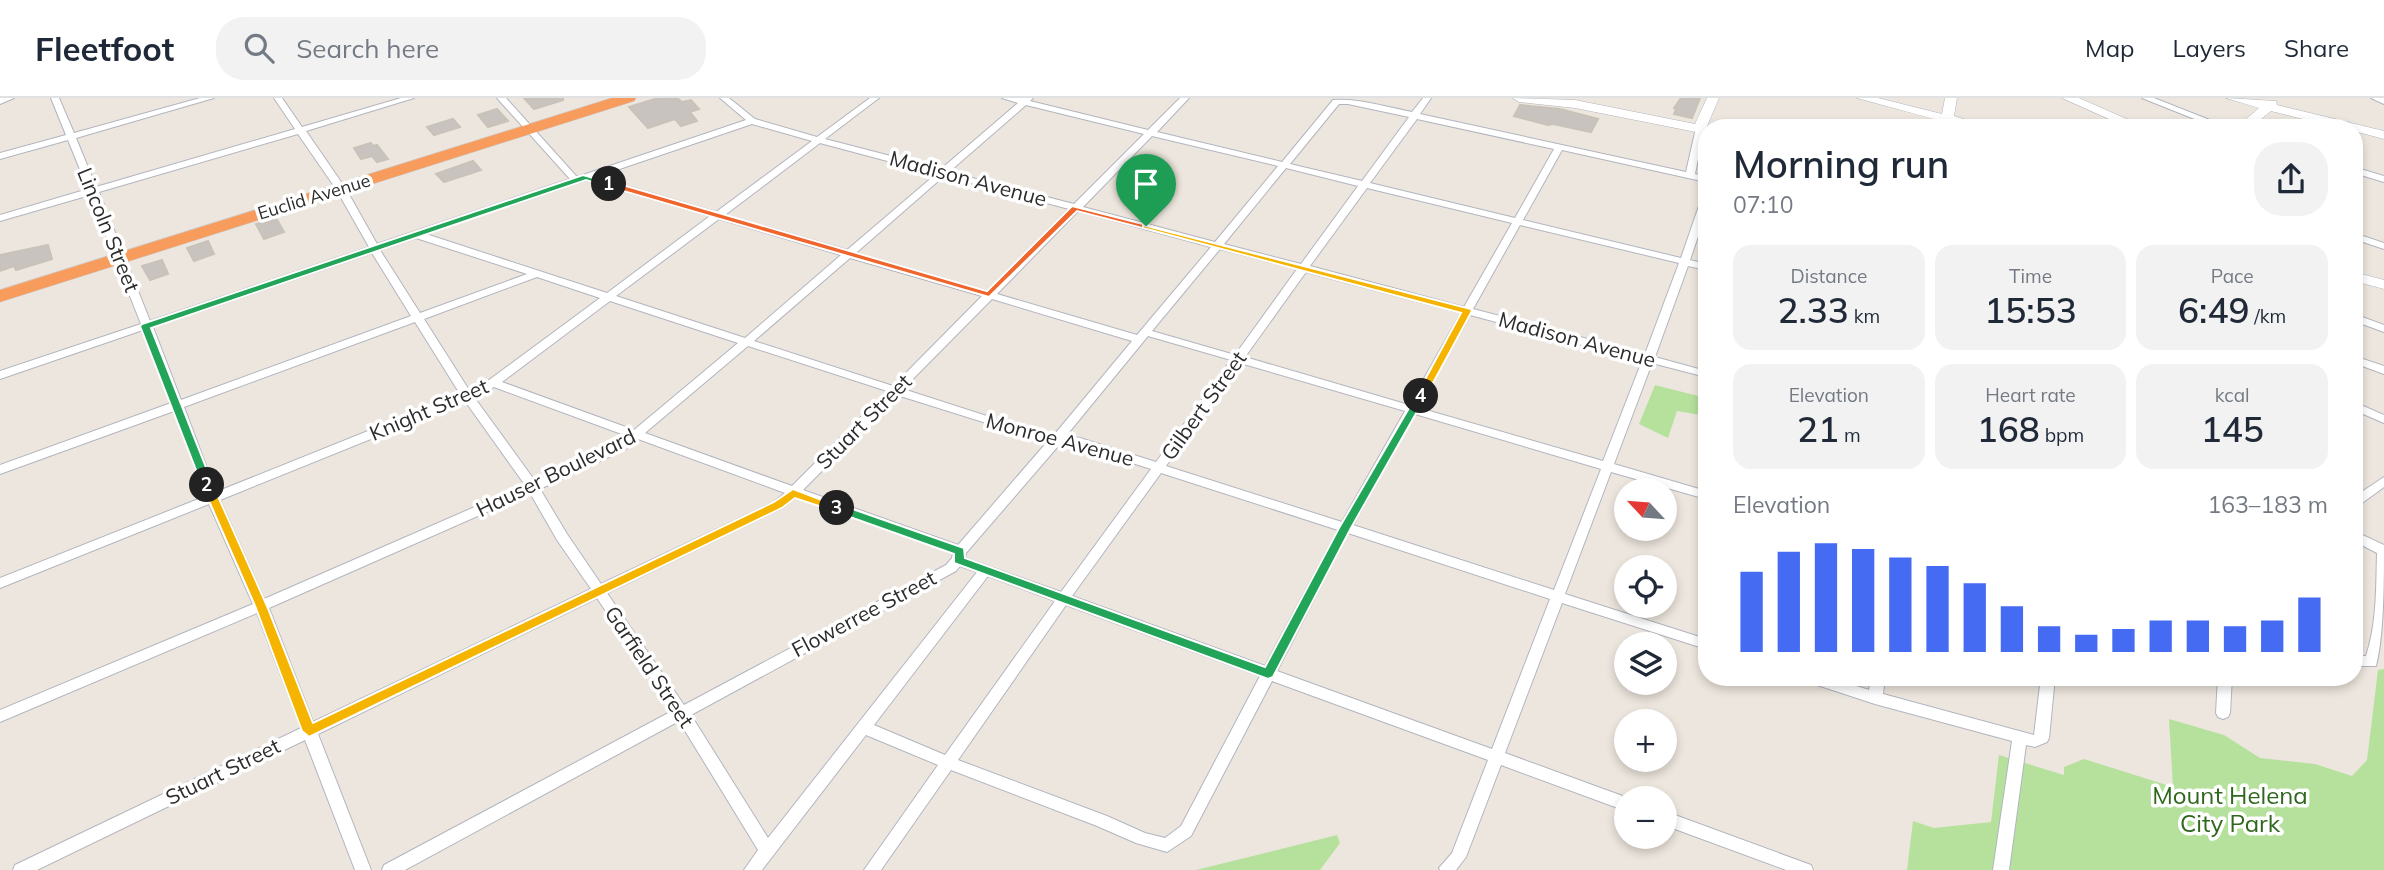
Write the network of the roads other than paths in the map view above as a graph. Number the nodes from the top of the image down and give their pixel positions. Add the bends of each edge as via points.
1 (10, 98) edge
2 (55, 98) edge
3 (210, 98) edge
4 (278, 98) edge
5 (410, 98) edge
6 (501, 98) edge
7 (602, 98) edge
8 (628, 98) edge
9 (724, 98) edge
10 (875, 98) edge
11 (1006, 98) edge
12 (1185, 98) edge
13 (1427, 98) edge
14 (1519, 98) edge
15 (1713, 98) edge
16 (1863, 98) edge
17 (1951, 98) edge
18 (2068, 98) edge
19 (2146, 98) edge
20 (2232, 98) edge
21 (2282, 98) edge
22 (2375, 98) edge
23 (1027, 100) edge
24 (0, 101) edge
25 (1339, 101) joint
26 (2384, 101) edge
27 (2267, 106) junction
28 (1416, 115) junction
29 (1706, 119) edge
30 (1934, 119) edge
31 (1948, 119) edge
32 (2119, 119) edge
33 (2202, 119) edge
34 (2252, 119) edge
35 (2319, 119) joint
36 (751, 121) junction
37 (526, 126) junction
38 (1698, 128) edge
39 (2363, 130) edge
40 (299, 131) junction
41 (1149, 133) junction
42 (2384, 135) edge
43 (70, 136) junction
44 (818, 140) junction
45 (1560, 146) junction
46 (1698, 147) edge
47 (0, 156) edge
48 (1283, 166) junction
49 (942, 172) junction
50 (2363, 173) edge
51 (1690, 176) junction
52 (1698, 178) edge
53 (581, 179) junction
54 (2384, 179) edge
55 (338, 185) junction
56 (1365, 186) junction
57 (93, 191) junction
58 (1075, 208) junction
59 (717, 216) junction
60 (0, 218) edge
61 (1518, 222) junction
62 (1698, 224) edge
63 (415, 234) junction
64 (2363, 239) edge
65 (1217, 245) junction
66 (2384, 246) edge
67 (374, 248) junction
68 (119, 254) junction
69 (847, 254) junction
70 (1685, 262) junction
71 (1698, 265) edge
72 (1304, 268) junction
73 (536, 274) junction
74 (2363, 279) edge
75 (2384, 285) edge
76 (0, 286) edge
77 (989, 295) junction
78 (0, 296) edge
79 (608, 298) junction
80 (1467, 311) junction
81 (417, 318) junction
82 (2363, 321) edge
83 (145, 326) junction
84 (2384, 329) edge
85 (1142, 335) junction
86 (745, 342) junction
87 (1649, 359) junction
88 (1238, 360) junction
89 (2363, 362) edge
90 (2384, 370) edge
91 (1698, 371) edge
92 (0, 375) edge
93 (493, 383) junction
94 (895, 391) junction
95 (467, 396) junction
96 (176, 405) junction
97 (2384, 405) edge
98 (2363, 410) edge
99 (1412, 412) junction
100 (2380, 417) edge
101 (636, 436) junction
102 (1056, 440) junction
103 (1607, 467) junction
104 (1159, 468) junction
105 (0, 470) edge
106 (2384, 481) edge
107 (533, 487) junction
108 (793, 493) junction
109 (1698, 493) edge
110 (2363, 493) edge
111 (212, 499) junction
112 (1345, 528) junction
113 (2363, 540) edge
114 (2384, 551) edge
115 (959, 556) junction
116 (986, 570) junction
117 (0, 583) edge
118 (598, 592) junction
119 (1556, 596) junction
120 (1064, 598) junction
121 (261, 606) junction
122 (1698, 641) edge
123 (2363, 662) edge
124 (1268, 673) junction
125 (1838, 686) edge
126 (1877, 686) edge
127 (2047, 686) edge
128 (2224, 686) edge
129 (1875, 698) junction
130 (681, 712) junction
131 (2223, 713) dead end
132 (0, 716) edge
133 (863, 727) junction
134 (309, 731) junction
135 (2028, 738) junction
136 (1494, 756) junction
137 (947, 763) junction
138 (1614, 800) edge
139 (1677, 823) edge
140 (767, 850) junction
141 (1447, 868) edge
142 (21, 870) edge
143 (363, 870) edge
144 (390, 870) edge
145 (752, 870) edge
146 (872, 870) edge
147 (1805, 870) edge
148 (2001, 870) edge

1 - 24 street
2 - 43 street, Lincoln Street
3 - 43 street
4 - 40 street, Garfield Street
5 - 40 street
6 - 37 street
7 - 37 highway, Euclid Avenue
8 - 37 highway, Euclid Avenue
9 - 36 street, Madison Avenue
10 - 44 street, Knight Street
11 - 23 street
12 - 41 street, Stuart Street
13 - 28 street, Gilbert Street
14 - 38 street
15 - 29 street
16 - 30 street
17 - 31 street
18 - 32 street
19 - 33 street
20 - 27 street
21 - 27 street
21 - 35 street
22 - 26 street
23 - 41 street
23 - 49 street, Hauser Boulevard
25 - 28 street
25 - 48 street, Flowerree Street
27 - 34 street
27 - 35 street
28 - 45 street
28 - 56 street, Gilbert Street
36 - 44 street, Madison Avenue
36 - 53 street
37 - 53 street
37 - 55 highway, Euclid Avenue
39 - 42 street
40 - 55 street, Garfield Street
40 - 57 street
41 - 48 street
41 - 58 street, Stuart Street
43 - 47 street
43 - 57 street, Lincoln Street
44 - 49 street, Madison Avenue
44 - 59 street, Knight Street
45 - 51 street
45 - 61 street
46 - 51 street
48 - 56 street
48 - 65 street, Flowerree Street
49 - 58 street, Madison Avenue
49 - 69 street, Hauser Boulevard
50 - 54 street
51 - 52 street
53 - 59 street
53 - 63 street
55 - 67 street, Garfield Street
55 - 68 highway, Euclid Avenue
56 - 61 street
56 - 72 street, Gilbert Street
57 - 60 street
57 - 68 street, Lincoln Street
58 - 65 street, Madison Avenue
58 - 77 street, Stuart Street
59 - 69 street
59 - 79 street, Knight Street
61 - 70 street
61 - 80 street
62 - 70 street
63 - 67 street
63 - 73 street, Monroe Avenue
64 - 66 street
65 - 72 street, Madison Avenue
65 - 85 street, Flowerree Street
67 - 81 street, Garfield Street
67 - 83 street
68 - 76 highway, Euclid Avenue
68 - 78 highway, Euclid Avenue
68 - 83 street, Lincoln Street
69 - 77 street
69 - 86 street, Hauser Boulevard
70 - 71 street
70 - 87 street
72 - 80 street, Madison Avenue
72 - 88 street, Gilbert Street
73 - 79 street, Monroe Avenue
73 - 81 street
74 - 75 street
77 - 85 street
77 - 94 street, Stuart Street
79 - 86 street, Monroe Avenue
79 - 93 street, Knight Street
80 - 87 street, Madison Avenue
80 - 99 street
81 - 95 street, Garfield Street
81 - 96 street
82 - 84 street
83 - 92 street
83 - 96 street, Lincoln Street
85 - 88 street
85 - 102 street, Flowerree Street
86 - 94 street, Monroe Avenue
86 - 101 street, Hauser Boulevard
87 - 91 street, Madison Avenue
87 - 103 street
88 - 99 street
88 - 104 street, Gilbert Street
89 - 90 street
93 - 95 street, Knight Street
93 - 101 street
94 - 102 street, Monroe Avenue
94 - 108 street, Stuart Street
95 - 107 street, Garfield Street
95 - 111 street, Knight Street
96 - 105 street
96 - 111 street, Lincoln Street
97 - 100 street
98 - 100 street
99 - 103 street
99 - 112 street
101 - 107 street, Hauser Boulevard
101 - 108 street
102 - 104 street, Monroe Avenue via 1076,441
102 - 115 street, Flowerree Street
103 - 109 street
103 - 119 street
104 - 112 street, Monroe Avenue
104 - 120 street, Gilbert Street
106 - 110 street
107 - 118 street, Garfield Street
107 - 121 street, Hauser Boulevard
108 - 115 street
108 - 118 street, Stuart Street via 778,505
111 - 117 street, Knight Street
111 - 121 street, Lincoln Street
112 - 119 street, Monroe Avenue
112 - 124 street
113 - 114 street
114 - 123 street via 2378,641 2371,662
115 - 116 street
115 - 130 street, Flowerree Street via 951,568
116 - 120 street
116 - 133 street
118 - 130 street, Garfield Street
118 - 134 street, Stuart Street
119 - 122 street, Monroe Avenue
119 - 136 street
120 - 124 street
120 - 137 street, Gilbert Street
121 - 132 street, Hauser Boulevard
121 - 134 street, Lincoln Street
124 - 136 street
124 - 137 street via 1186,831 1167,845
125 - 129 street
126 - 129 street
127 - 135 street via 2042,738
128 - 131 street
129 - 135 street
130 - 140 street, Garfield Street
130 - 144 street, Flowerree Street
133 - 137 street
133 - 140 street
134 - 142 street, Stuart Street
134 - 143 street, Lincoln Street
135 - 148 street
136 - 138 street
136 - 141 street via 1458,857
137 - 146 street, Gilbert Street
139 - 147 street
140 - 145 street

